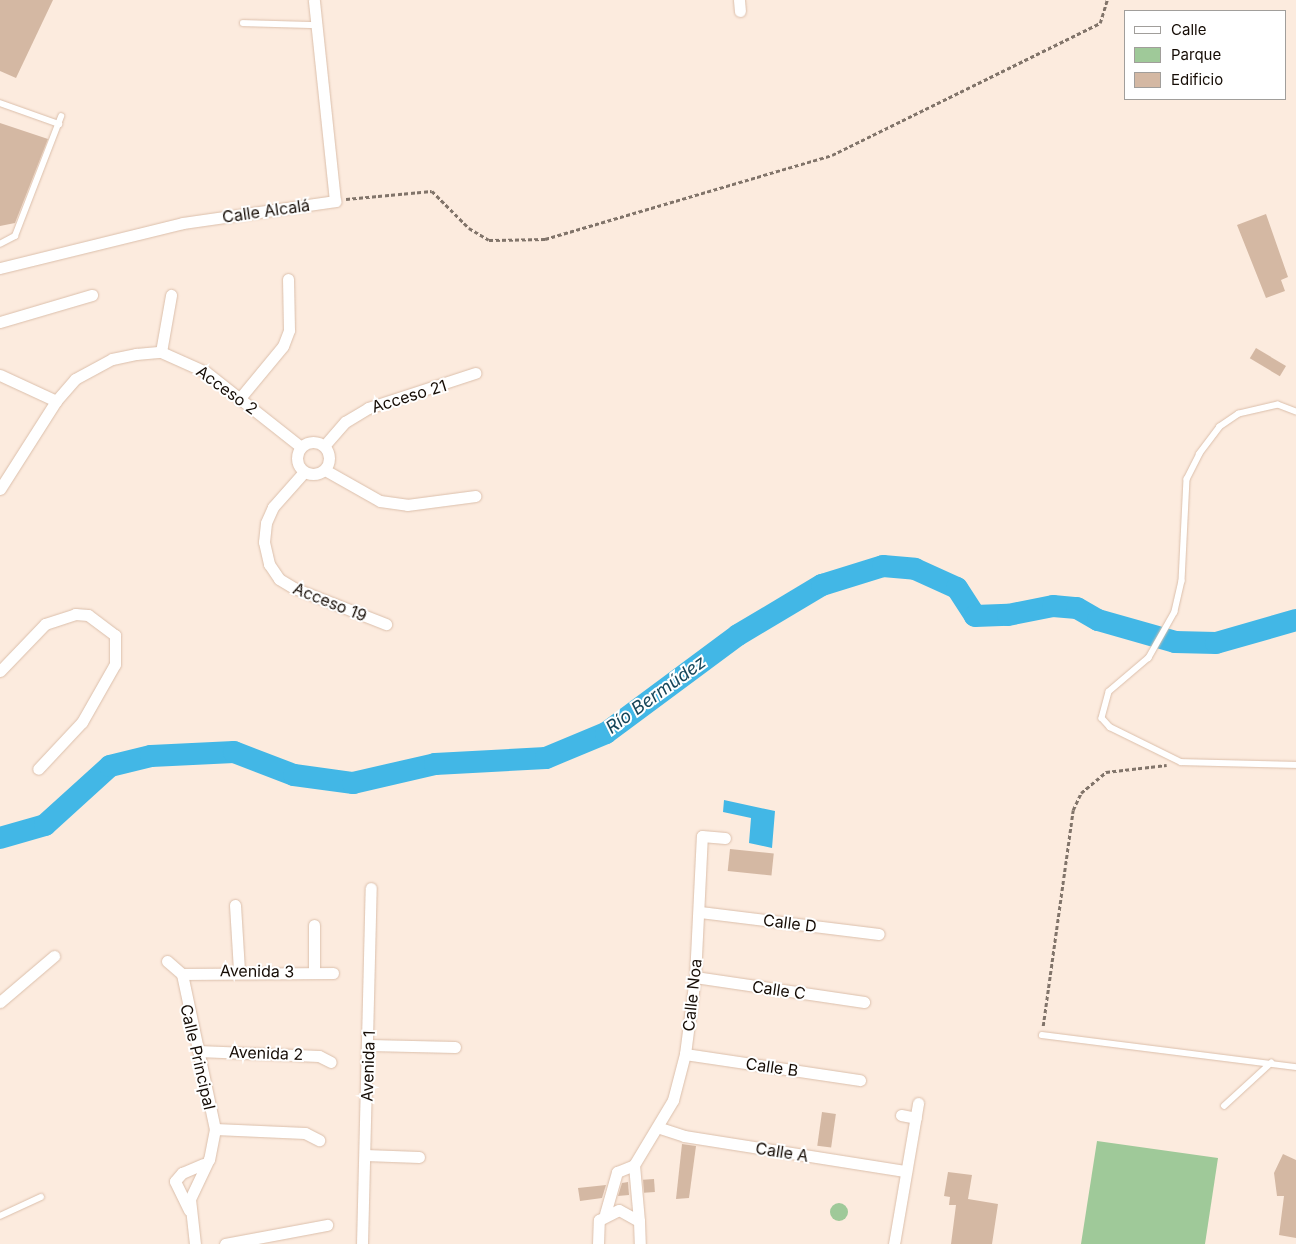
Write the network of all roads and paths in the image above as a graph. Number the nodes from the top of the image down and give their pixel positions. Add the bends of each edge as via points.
1 (314, 0) edge
2 (1107, 0) edge
3 (243, 23) dead end
4 (316, 25) junction
5 (0, 103) edge
6 (61, 117) dead end
7 (59, 124) junction
8 (335, 201) junction
9 (0, 244) edge
10 (0, 268) edge
11 (288, 280) dead end
12 (92, 295) dead end
13 (171, 295) dead end
14 (0, 322) edge
15 (161, 352) junction
16 (476, 373) dead end
17 (0, 375) edge
18 (240, 398) junction
19 (56, 401) junction
20 (1296, 412) edge
21 (324, 446) junction
22 (301, 447) junction
23 (325, 470) junction
24 (304, 472) junction
25 (0, 490) edge
26 (475, 496) dead end
27 (386, 624) dead end
28 (0, 671) edge
29 (1181, 762) junction
30 (1296, 766) edge
31 (38, 769) dead end
32 (725, 838) dead end
33 (371, 888) dead end
34 (235, 905) dead end
35 (700, 912) junction
36 (314, 925) dead end
37 (879, 934) dead end
38 (54, 956) dead end
39 (167, 961) dead end
40 (239, 970) junction
41 (314, 972) junction
42 (333, 973) dead end
43 (182, 974) junction
44 (695, 977) junction
45 (0, 1002) edge
46 (864, 1002) dead end
47 (1042, 1035) joint
48 (369, 1045) junction
49 (455, 1047) dead end
50 (198, 1051) junction
51 (685, 1054) junction
52 (331, 1062) dead end
53 (1271, 1063) junction
54 (1296, 1067) edge
55 (860, 1080) dead end
56 (918, 1103) dead end
57 (1224, 1106) dead end
58 (901, 1116) dead end
59 (916, 1118) junction
60 (660, 1128) junction
61 (215, 1129) junction
62 (320, 1140) dead end
63 (365, 1155) junction
64 (419, 1157) dead end
65 (209, 1159) junction
66 (634, 1165) junction
67 (906, 1172) junction
68 (41, 1197) dead end
69 (189, 1210) junction
70 (604, 1214) junction
71 (0, 1216) edge
72 (639, 1221) junction
73 (327, 1225) dead end
74 (642, 1241) edge
75 (196, 1244) edge
76 (225, 1244) edge
77 (362, 1244) edge
78 (598, 1244) edge
79 (894, 1244) edge

1 - 4 street
2 - 8 path via 1100,23 832,155 545,239 489,240 469,228 432,191
3 - 4 lane
4 - 8 street
5 - 7 lane
6 - 7 lane
7 - 9 lane via 15,236
8 - 10 street, Calle Alcalá via 183,222
11 - 18 street via 288,330 283,346
12 - 14 street
13 - 15 street
15 - 18 street, Acceso 2 via 206,372
15 - 19 street via 112,358 90,368
16 - 21 street, Acceso 21 via 368,408 345,422
17 - 19 street
18 - 22 street, Acceso 2
19 - 25 street
20 - 29 lane via 1278,405 1239,414 1220,427 1200,454 1187,479 1182,581 1175,612 1149,658 1109,692 1102,718 1110,727
21 - 22 street via 310,442
21 - 23 street via 330,460
22 - 24 street via 297,458
23 - 24 street via 315,474
23 - 26 street via 380,501 407,504
24 - 27 street, Acceso 19 via 273,507 266,523 264,542 269,564 294,588
28 - 31 street via 45,624 75,614 88,615 115,635 115,664 82,722
29 - 30 lane
29 - 47 path via 1106,772 1080,793 1073,810
32 - 35 street, Calle Noa via 702,836
33 - 48 street, Avenida 1
34 - 40 street
35 - 37 street, Calle D
35 - 44 street, Calle Noa
36 - 41 street
38 - 45 street
39 - 43 street
40 - 41 street, Avenida 3
40 - 43 street, Avenida 3
41 - 42 street, Avenida 3
43 - 50 street, Calle Principal
44 - 46 street, Calle C
44 - 51 street, Calle Noa
47 - 53 lane
48 - 49 street
48 - 63 street, Avenida 1
50 - 52 street, Avenida 2 via 320,1056
50 - 61 street, Calle Principal
51 - 55 street, Calle B
51 - 60 street, Calle Noa via 673,1100
53 - 54 lane
53 - 57 lane
56 - 59 street
58 - 59 street
59 - 67 street
60 - 66 street, Calle Noa
60 - 67 street, Calle A via 684,1136
61 - 62 street via 305,1133
61 - 65 street, Calle Principal
63 - 64 street
63 - 77 street, Avenida 1
65 - 69 street, Calle Principal via 193,1187
65 - 69 street, Calle Principal via 177,1176 175,1187
66 - 70 street, Calle Noa via 617,1172
66 - 72 street
67 - 79 street
68 - 71 lane
69 - 75 street, Calle Principal
70 - 72 street via 619,1210
70 - 78 street via 596,1227
72 - 74 street
73 - 76 street

